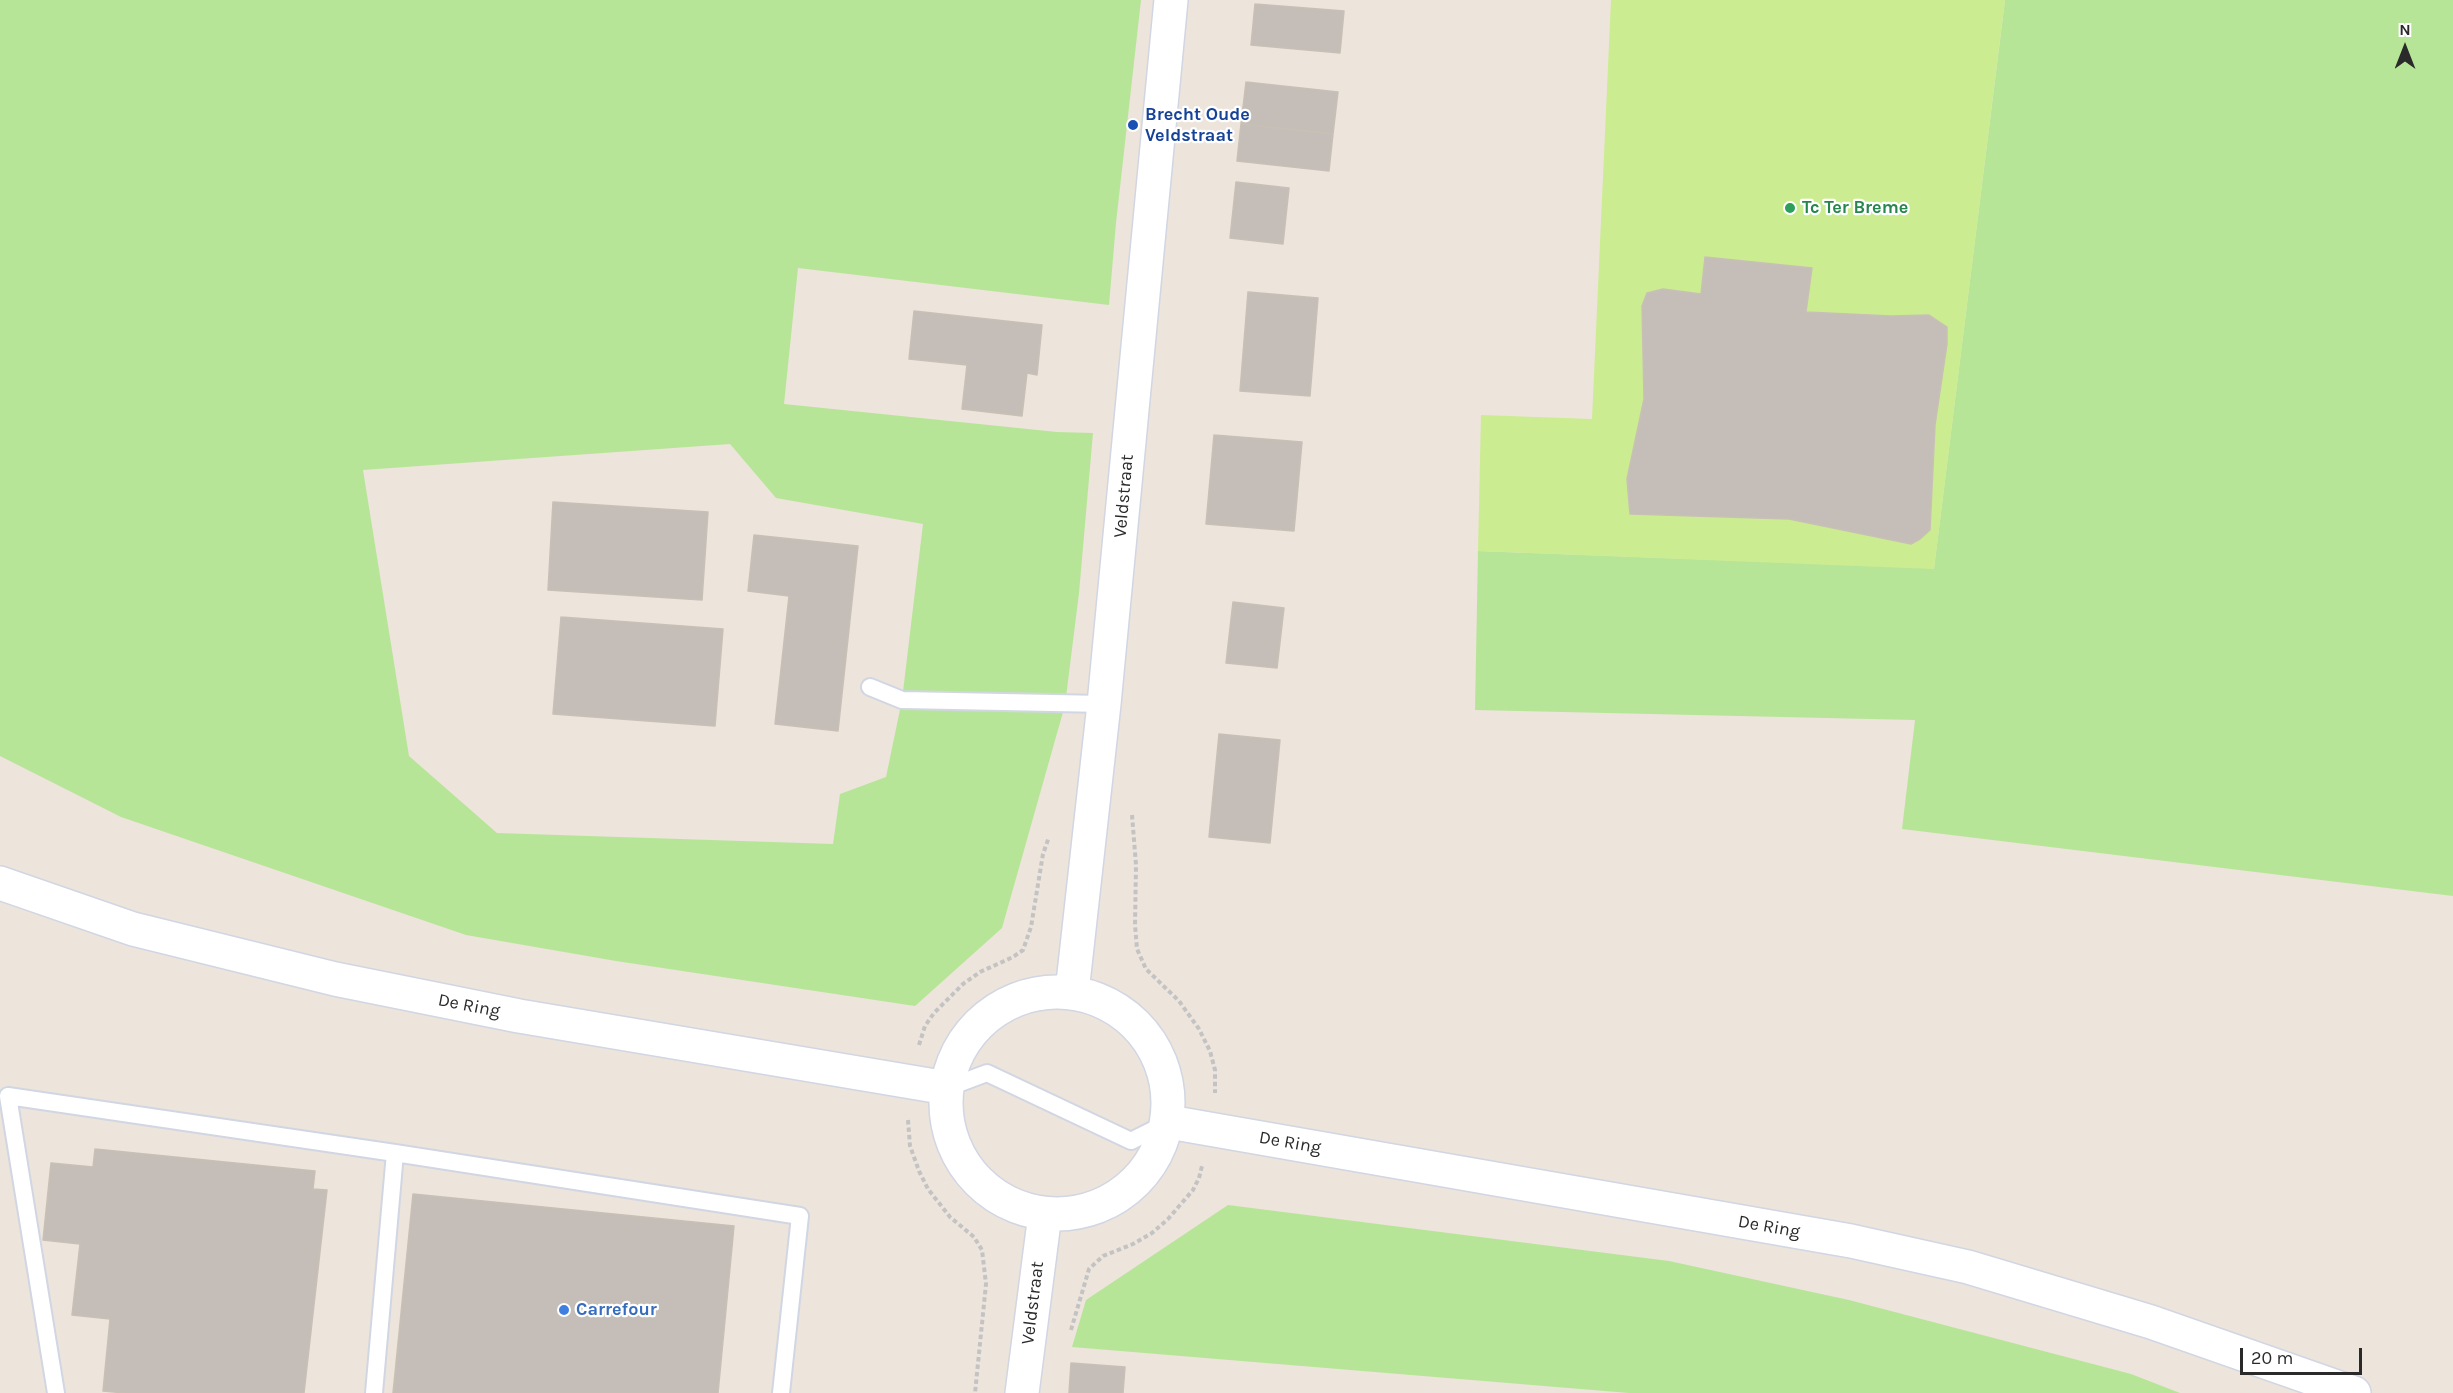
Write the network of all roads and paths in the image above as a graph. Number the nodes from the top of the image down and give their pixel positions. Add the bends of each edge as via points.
1 (1172, 0) edge
2 (870, 687) dead end
3 (1104, 704) junction
4 (1132, 810) dead end
5 (0, 883) edge
6 (1072, 992) junction
7 (947, 1088) junction
8 (1168, 1122) junction
9 (1210, 1129) junction
10 (395, 1153) junction
11 (1045, 1214) junction
12 (1070, 1332) dead end
13 (56, 1393) edge
14 (374, 1393) edge
15 (781, 1393) edge
16 (1022, 1393) edge
17 (2354, 1393) edge

1 - 3 main road, Veldstraat
2 - 3 lane via 902,700
3 - 6 main road, Veldstraat
4 - 9 path via 1137,949 1146,969 1179,1001 1210,1051 1216,1088
5 - 7 main road, De Ring via 133,929 335,979 519,1016
6 - 7 main road via 1033,995 1000,1007 973,1030 955,1059
6 - 8 main road via 1102,1001 1131,1020 1153,1047 1166,1079
7 - 8 lane via 987,1073 1131,1141
7 - 11 main road via 948,1128 962,1160 983,1187 1013,1205
8 - 9 main road, De Ring
8 - 11 main road via 1160,1147 1141,1177 1114,1199 1082,1212
9 - 12 path via 1193,1190 1152,1233 1094,1262 1084,1280
9 - 17 main road, De Ring via 1851,1241 1968,1267 2151,1322
10 - 13 lane via 8,1096
10 - 14 lane
10 - 15 lane via 800,1216
11 - 16 main road, Veldstraat

